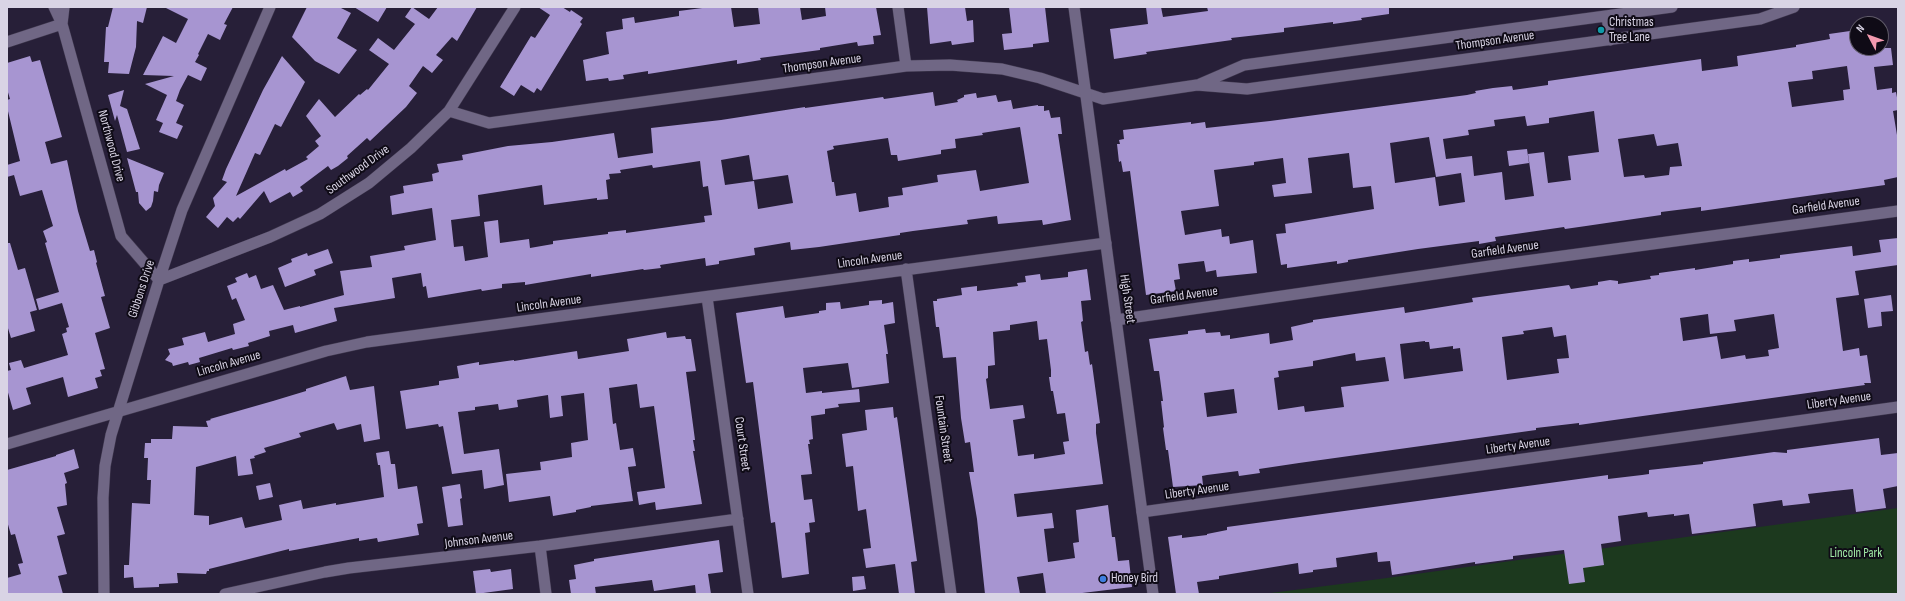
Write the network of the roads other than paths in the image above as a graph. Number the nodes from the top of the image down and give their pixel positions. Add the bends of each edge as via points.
1 (54, 7) edge
2 (64, 7) edge
3 (270, 7) edge
4 (515, 7) edge
5 (898, 7) edge
6 (1074, 7) edge
7 (1672, 7) edge
8 (1794, 7) edge
9 (1607, 16) junction
10 (62, 24) junction
11 (1610, 40) junction
12 (7, 42) edge
13 (906, 66) junction
14 (1197, 85) junction
15 (1085, 93) junction
16 (449, 111) junction
17 (1898, 211) edge
18 (1106, 243) junction
19 (906, 269) junction
20 (158, 280) junction
21 (707, 297) junction
22 (1116, 320) junction
23 (1898, 407) edge
24 (118, 411) junction
25 (7, 444) edge
26 (1142, 512) junction
27 (738, 519) junction
28 (540, 546) junction
29 (104, 594) edge
30 (225, 594) edge
31 (546, 594) edge
32 (748, 594) edge
33 (951, 594) edge
34 (1153, 594) edge

1 - 10 street
2 - 10 street, Northwood Drive
3 - 20 street, Gibbons Drive via 182,210
4 - 16 street, Southwood Drive
5 - 13 street
6 - 15 street, High Street
7 - 9 street, Thompson Avenue
8 - 11 street, Thompson Avenue via 1760,19
9 - 11 street
9 - 14 street, Thompson Avenue via 1244,65
10 - 12 street
10 - 20 street, Northwood Drive via 121,236
11 - 14 street, Thompson Avenue via 1246,90
13 - 15 street, Thompson Avenue via 950,65 1002,69
13 - 16 street, Thompson Avenue via 489,123
14 - 15 street, Thompson Avenue via 1106,99
15 - 18 street, High Street
16 - 20 street, Southwood Drive via 411,148 369,183 320,214 270,237
17 - 22 street, Garfield Avenue
18 - 19 street, Lincoln Avenue
18 - 22 street, High Street
19 - 21 street, Lincoln Avenue
19 - 33 street, Fountain Street
20 - 24 street, Gibbons Drive
21 - 24 street, Lincoln Avenue via 367,342 326,350
21 - 27 street, Court Street
22 - 26 street, High Street
23 - 26 street, Liberty Avenue
24 - 25 street, Lincoln Avenue
24 - 29 street, Gibbons Drive via 110,435 105,466
26 - 34 street, High Street
27 - 28 street, Johnson Avenue
27 - 32 street, Court Street
28 - 30 street, Johnson Avenue via 325,572
28 - 31 street

